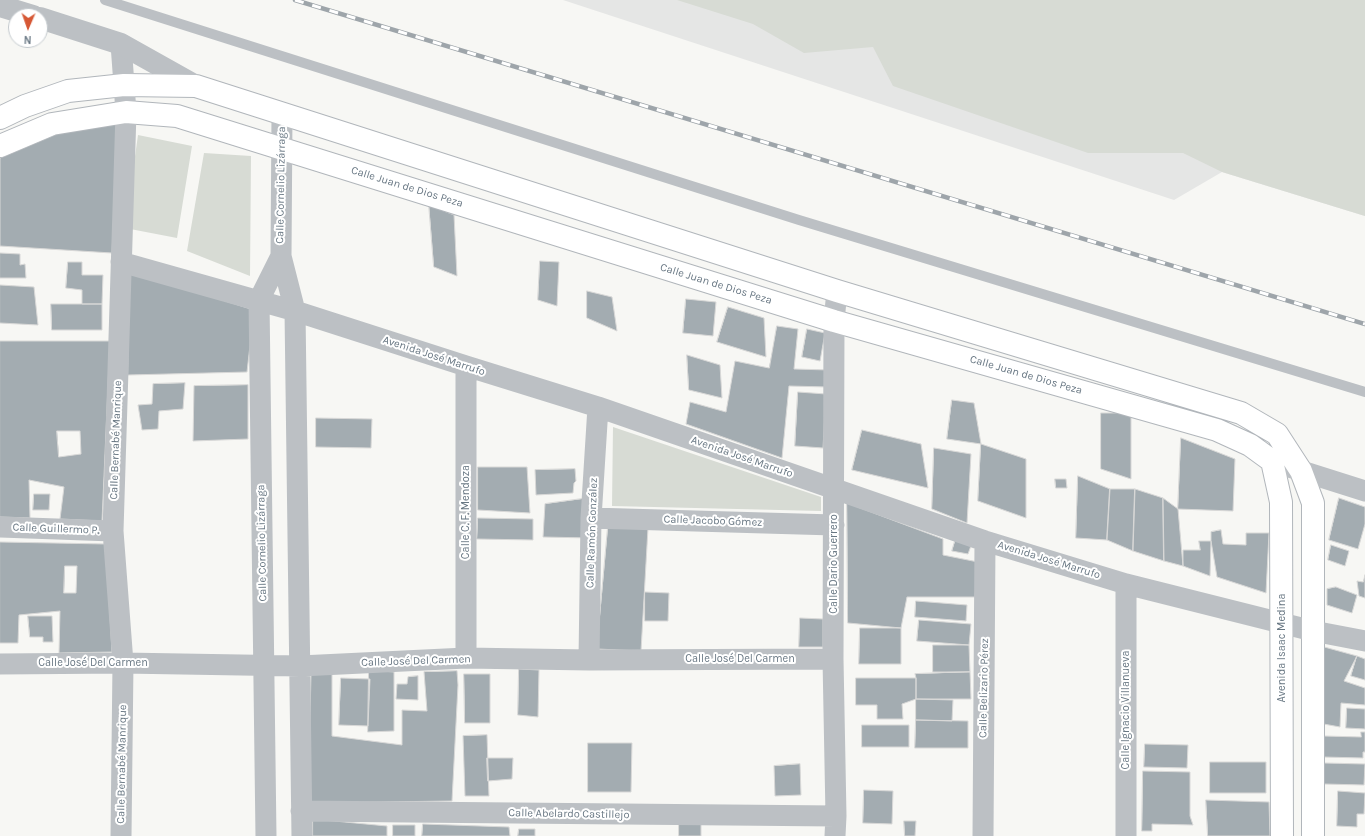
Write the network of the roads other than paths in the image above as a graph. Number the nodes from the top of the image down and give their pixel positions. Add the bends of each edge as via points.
1 (105, 0) edge
2 (48, 21) edge
3 (121, 44) junction
4 (124, 85) junction
5 (196, 86) junction
6 (126, 112) junction
7 (282, 114) junction
8 (0, 118) edge
9 (0, 146) edge
10 (282, 148) junction
11 (281, 256) junction
12 (121, 262) junction
13 (836, 291) junction
14 (259, 300) junction
15 (295, 311) junction
16 (834, 321) junction
17 (466, 366) junction
18 (1365, 392) edge
19 (598, 407) junction
20 (1272, 461) junction
21 (1301, 471) junction
22 (834, 489) junction
23 (1365, 491) edge
24 (591, 518) junction
25 (834, 525) junction
26 (0, 527) edge
27 (113, 531) junction
28 (985, 540) junction
29 (1126, 584) junction
30 (1282, 623) junction
31 (1313, 631) junction
32 (1365, 641) edge
33 (466, 658) junction
34 (833, 659) junction
35 (589, 660) junction
36 (123, 663) junction
37 (0, 664) edge
38 (264, 664) junction
39 (300, 666) junction
40 (302, 811) junction
41 (835, 826) edge
42 (121, 836) edge
43 (266, 836) edge
44 (302, 836) edge
45 (982, 836) edge
46 (1126, 836) edge
47 (1282, 836) edge
48 (1313, 836) edge

1 - 18 lane via 800,220
2 - 3 street
3 - 4 street, Calle Bernabé Manrique
3 - 5 street
4 - 5 main road
4 - 6 street, Calle Bernabé Manrique
4 - 8 main road via 68,91
5 - 7 main road
6 - 9 main road, Calle Juan de Dios Peza via 52,124
6 - 10 main road, Calle Juan de Dios Peza via 177,116
6 - 12 street, Calle Bernabé Manrique
7 - 10 street, Calle Cornelio Lizárraga
7 - 13 main road
10 - 11 street, Calle Cornelio Lizárraga
10 - 16 main road, Calle Juan de Dios Peza
11 - 14 street, Calle Cornelio Lizárraga
11 - 15 street, Calle Cornelio Lizárraga
12 - 14 street, Avenida José Marrufo
12 - 27 street, Calle Bernabé Manrique
13 - 16 street, Calle Dario Guerrero
13 - 21 main road via 1241,414 1277,434
14 - 15 street, Avenida José Marrufo
14 - 38 street, Calle Cornelio Lizárraga
15 - 17 street, Avenida José Marrufo
15 - 39 street, Calle Cornelio Lizárraga
16 - 20 main road, Calle Juan de Dios Peza via 1217,430 1250,445
16 - 22 street, Calle Dario Guerrero
17 - 19 street, Avenida José Marrufo
17 - 33 street, Calle C. F. Mendoza
19 - 22 street, Avenida José Marrufo
19 - 24 street, Calle Ramón González
20 - 21 street, Calle Juan de Dios Peza
20 - 30 main road, Avenida Isaac Medina via 1281,502
21 - 23 street, Calle Juan de Dios Peza
21 - 31 main road via 1313,503
22 - 25 street, Calle Dario Guerrero
22 - 28 street, Avenida José Marrufo
24 - 25 street, Calle Jacobo Gómez
24 - 35 street, Calle Ramón González
25 - 34 street, Calle Dario Guerrero
26 - 27 street, Calle Guillermo P.
27 - 36 street, Calle Bernabé Manrique
28 - 29 street, Avenida José Marrufo
28 - 45 street, Calle Belizario Pérez
29 - 30 street, Avenida José Marrufo
29 - 46 street, Calle Ignacio Villanueva
30 - 31 street, Avenida José Marrufo
30 - 47 main road, Avenida Isaac Medina
31 - 32 street, Avenida José Marrufo
31 - 48 main road
33 - 35 street, Calle José Del Carmen
33 - 39 street, Calle José Del Carmen
34 - 35 street, Calle José Del Carmen
34 - 41 street, Calle Dario Guerrero
36 - 37 street, Calle José Del Carmen
36 - 38 street, Calle José Del Carmen
36 - 42 street, Calle Bernabé Manrique
38 - 39 street, Calle José Del Carmen
38 - 43 street, Calle Cornelio Lizárraga
39 - 40 street, Calle Cornelio Lizárraga
40 - 41 street, Calle Abelardo Castillejo
40 - 44 street, Calle Cornelio Lizárraga

